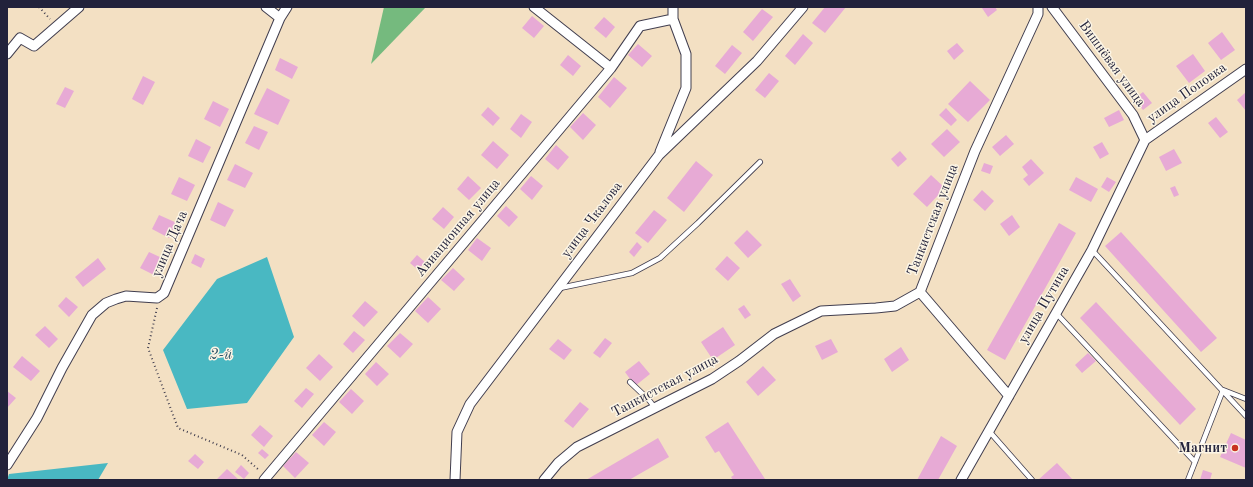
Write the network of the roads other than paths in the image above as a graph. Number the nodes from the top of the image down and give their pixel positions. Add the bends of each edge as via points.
1 (79, 7) edge
2 (266, 7) edge
3 (287, 7) edge
4 (534, 7) edge
5 (673, 7) edge
6 (803, 7) edge
7 (1038, 7) edge
8 (1052, 7) edge
9 (280, 18) junction
10 (673, 19) junction
11 (7, 54) edge
12 (611, 68) junction
13 (1246, 69) edge
14 (1145, 140) junction
15 (659, 155) junction
16 (760, 162) dead end
17 (1092, 250) junction
18 (558, 288) junction
19 (920, 292) junction
20 (1056, 313) junction
21 (630, 382) dead end
22 (1223, 390) junction
23 (1009, 396) junction
24 (1246, 399) edge
25 (655, 408) junction
26 (1246, 416) edge
27 (989, 431) junction
28 (1195, 462) junction
29 (7, 465) edge
30 (265, 478) edge
31 (455, 480) edge
32 (544, 480) edge
33 (961, 480) edge
34 (1032, 480) edge
35 (1188, 480) edge

1 - 11 street via 34,46 20,38
2 - 9 street
3 - 9 street, улица Дача
4 - 12 street
5 - 10 street
6 - 15 street, улица Чкалова via 757,61
7 - 19 street, Танкистская улица via 1038,14 975,152
8 - 14 street, Вишнёвая улица via 1133,115
9 - 29 street, улица Дача via 164,293 157,298 126,296 106,303 92,315 37,418
10 - 12 street, Авиационная улица via 640,26
10 - 15 street via 686,54 686,88
12 - 30 street, Авиационная улица
13 - 14 street, улица Поповка
14 - 17 street, улица Путина
15 - 18 street, улица Чкалова
16 - 18 lane via 660,258 632,273
17 - 20 street, улица Путина
17 - 22 lane
18 - 31 street, улица Чкалова via 470,404 457,432
19 - 23 street
19 - 25 street, Танкистская улица via 895,306 821,311 774,334 712,379
20 - 23 street, улица Путина
20 - 28 lane
21 - 25 lane
22 - 24 lane
22 - 26 lane
22 - 28 lane
23 - 27 street, улица Путина
25 - 32 street, Танкистская улица via 577,447 558,463
27 - 33 street, улица Путина
27 - 34 lane
28 - 35 lane

